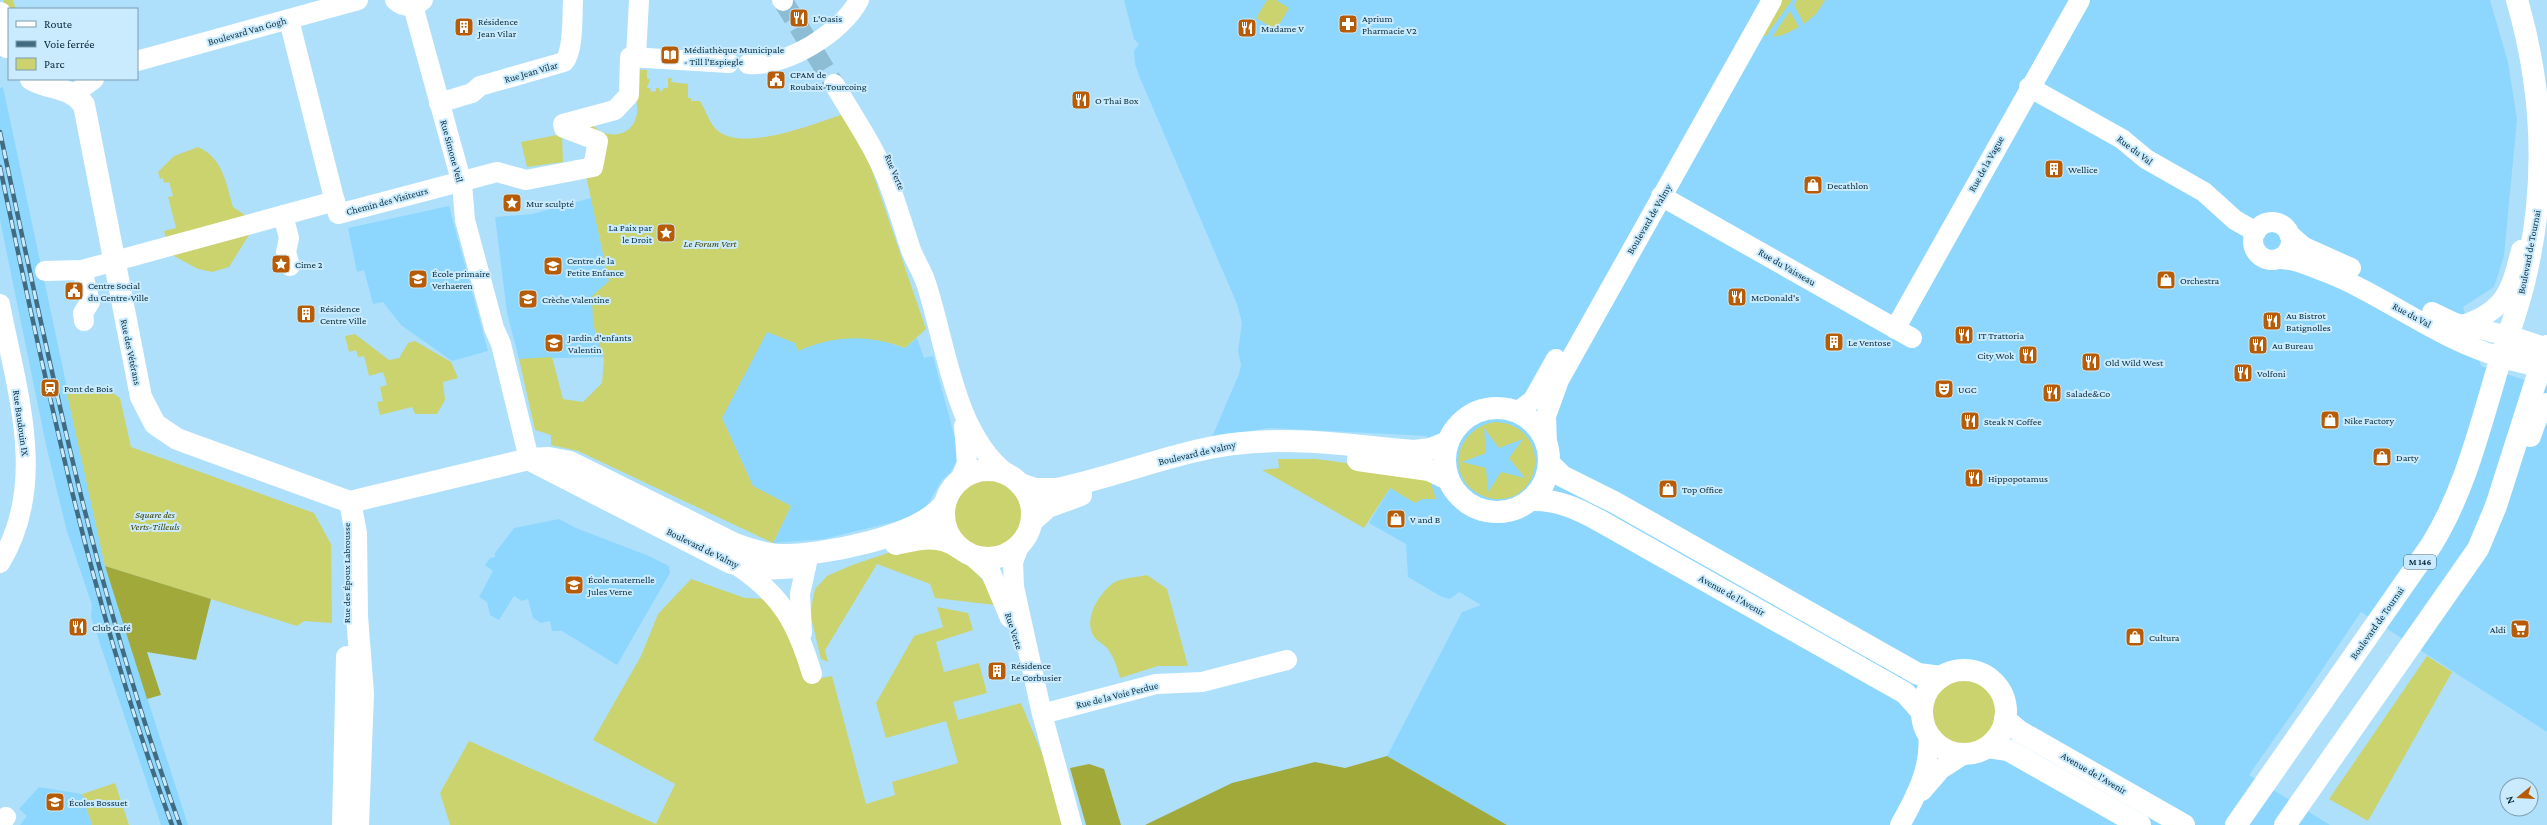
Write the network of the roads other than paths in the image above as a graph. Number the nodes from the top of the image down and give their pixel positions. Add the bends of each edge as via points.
1 (358, 0) edge
2 (573, 0) edge
3 (640, 0) edge
4 (859, 0) edge
5 (1758, 0) edge
6 (1772, 0) edge
7 (2080, 0) edge
8 (2517, 0) edge
9 (410, 2) edge
10 (0, 13) edge
11 (289, 20) junction
12 (5, 43) edge
13 (636, 57) junction
14 (138, 61) edge
15 (722, 62) dead end
16 (748, 64) dead end
17 (838, 79) tunnel mouth
18 (33, 80) edge
19 (93, 80) edge
20 (2029, 87) junction
21 (74, 94) junction
22 (439, 103) junction
23 (615, 110) junction
24 (600, 137) junction
25 (2540, 150) junction
26 (1661, 196) junction
27 (336, 201) junction
28 (274, 217) junction
29 (2256, 232) junction
30 (2289, 234) junction
31 (2278, 259) junction
32 (290, 266) dead end
33 (82, 270) junction
34 (46, 271) dead end
35 (0, 304) edge
36 (83, 318) dead end
37 (2463, 325) junction
38 (1895, 329) junction
39 (2508, 336) junction
40 (1912, 338) dead end
41 (2545, 355) edge
42 (2501, 358) junction
43 (957, 391) junction
44 (2547, 404) edge
45 (1517, 412) junction
46 (1448, 442) junction
47 (1548, 454) junction
48 (529, 459) junction
49 (1013, 479) junction
50 (1448, 479) junction
51 (960, 480) junction
52 (1531, 500) junction
53 (350, 502) junction
54 (945, 503) junction
55 (1032, 521) junction
56 (2484, 537) junction
57 (1019, 546) junction
58 (965, 552) junction
59 (0, 563) edge
60 (802, 563) junction
61 (738, 566) junction
62 (792, 620) junction
63 (804, 647) junction
64 (1287, 660) dead end
65 (812, 674) dead end
66 (1941, 677) junction
67 (1922, 712) junction
68 (1042, 714) junction
69 (2005, 719) junction
70 (1928, 733) junction
71 (1988, 746) junction
72 (1964, 754) junction
73 (1913, 802) junction
74 (343, 825) edge
75 (358, 825) edge
76 (1072, 825) edge
77 (1900, 825) edge
78 (2140, 825) edge
79 (2184, 825) edge
80 (2236, 825) edge
81 (2284, 825) edge

1 - 11 street, Boulevard Van Gogh
2 - 22 street, Rue Jean Vilar via 570,48 568,58 564,62 480,86 472,93
3 - 13 street
4 - 16 street via 853,11 838,27 798,53 761,65
5 - 45 street, Boulevard de Valmy via 1536,395 1527,406
6 - 26 street, Boulevard de Valmy
7 - 20 street, Rue de la Vague
8 - 25 main road, Boulevard de Tournai via 2533,69
9 - 22 street, Rue Simone Veil
10 - 12 main road
11 - 14 street, Boulevard Van Gogh
11 - 27 street
13 - 15 street
13 - 23 street, Chemin des Visiteurs via 630,57 629,95
17 - 43 street, Rue Verte via 876,154 924,280
18 - 21 main road
19 - 21 street
20 - 29 street, Rue du Val via 2122,139 2146,159 2204,192 2235,220
20 - 38 street, Rue de la Vague
21 - 53 main road, Rue des Vétérans via 84,105 132,359 141,397 150,417 160,429 177,438
22 - 48 street, Rue Simone Veil via 462,184 465,220 494,328 501,344
23 - 24 street, Chemin des Visiteurs
23 - 24 street via 563,124 564,128
24 - 27 street, Chemin des Visiteurs via 592,167 526,180 497,172 338,214
25 - 37 street via 2510,290 2501,303 2489,313
25 - 39 main road, Boulevard de Tournai via 2533,240
26 - 38 street, Rue du Vaisseau
26 - 47 street, Boulevard de Valmy via 1559,380 1546,416
27 - 28 street, Chemin des Visiteurs
28 - 32 street via 289,238 286,252
28 - 33 street, Chemin des Visiteurs
29 - 30 street via 2272,222 2284,227
29 - 31 street via 2254,242 2257,252 2265,258
30 - 31 street via 2290,246 2285,255
30 - 37 street, Rue du Val via 2310,250
31 - 42 street, Rue du Val via 2292,260 2338,277 2474,349
33 - 34 street, Chemin des Visiteurs
33 - 36 street via 90,302
35 - 59 street, Rue Baudouin IX via 24,429 26,473 25,495 19,521
37 - 39 street, Rue du Val
38 - 40 street, Rue du Vaisseau
39 - 41 main road
39 - 42 main road, Boulevard de Tournai
41 - 42 main road
41 - 56 main road
42 - 80 main road, Boulevard de Tournai / M 146 via 2464,479 2439,532
43 - 49 street, Rue Verte via 980,448
43 - 51 street, Rue Verte via 967,453 967,463
44 - 56 main road via 2536,419 2512,490
45 - 46 main road via 1500,408 1478,411 1460,423
45 - 47 main road via 1533,422
46 - 49 main road, Boulevard de Valmy via 1430,449 1415,451 1291,442 1246,442 1216,447 1056,489 1035,489
46 - 50 main road via 1444,460
47 - 52 main road via 1542,486
47 - 66 main road via 1562,476 1614,502 1918,674
48 - 53 main road, Boulevard de Valmy
48 - 60 main road, Boulevard de Valmy via 549,458 575,464 749,550 778,555
48 - 61 main road, Boulevard de Valmy
49 - 51 main road via 991,470 980,471
49 - 55 main road via 1030,501
50 - 52 main road via 1465,502 1486,512 1510,511
50 - 55 main road, Boulevard de Valmy via 1429,470 1314,454 1284,453 1228,457 1071,498 1048,507
51 - 54 main road via 952,488
52 - 67 main road, Avenue de l'Avenir via 1563,503 1600,521 1905,693
53 - 74 main road, Rue des Époux Labrousse via 346,526 347,705
53 - 75 main road, Rue des Époux Labrousse via 356,533 356,616 363,693
54 - 58 main road via 946,530
54 - 60 main road, Boulevard de Valmy via 934,516 906,530 838,549
55 - 57 main road via 1028,534
56 - 81 main road via 2464,570
57 - 58 main road via 997,558
57 - 68 street, Rue Verte via 1012,562 1014,587
58 - 60 main road, Boulevard de Valmy via 940,538 920,539
58 - 68 street, Rue Verte via 991,573 1001,592
60 - 61 main road, Boulevard de Valmy via 762,570
60 - 62 street via 788,594
60 - 63 street via 800,594
61 - 62 street via 770,590
62 - 63 street
63 - 65 street
64 - 68 street, Rue de la Voie Perdue via 1202,682 1156,684
66 - 67 main road via 1927,692
66 - 69 main road via 1964,670 1986,676 2002,694
67 - 70 main road
68 - 76 street, Rue Verte
69 - 71 main road via 2000,734
69 - 79 main road, Avenue de l'Avenir via 2019,731
70 - 72 main road via 1943,748
70 - 73 street via 1928,757
71 - 72 main road via 1977,752
71 - 78 main road via 2008,750
72 - 73 street via 1941,769
73 - 77 street

